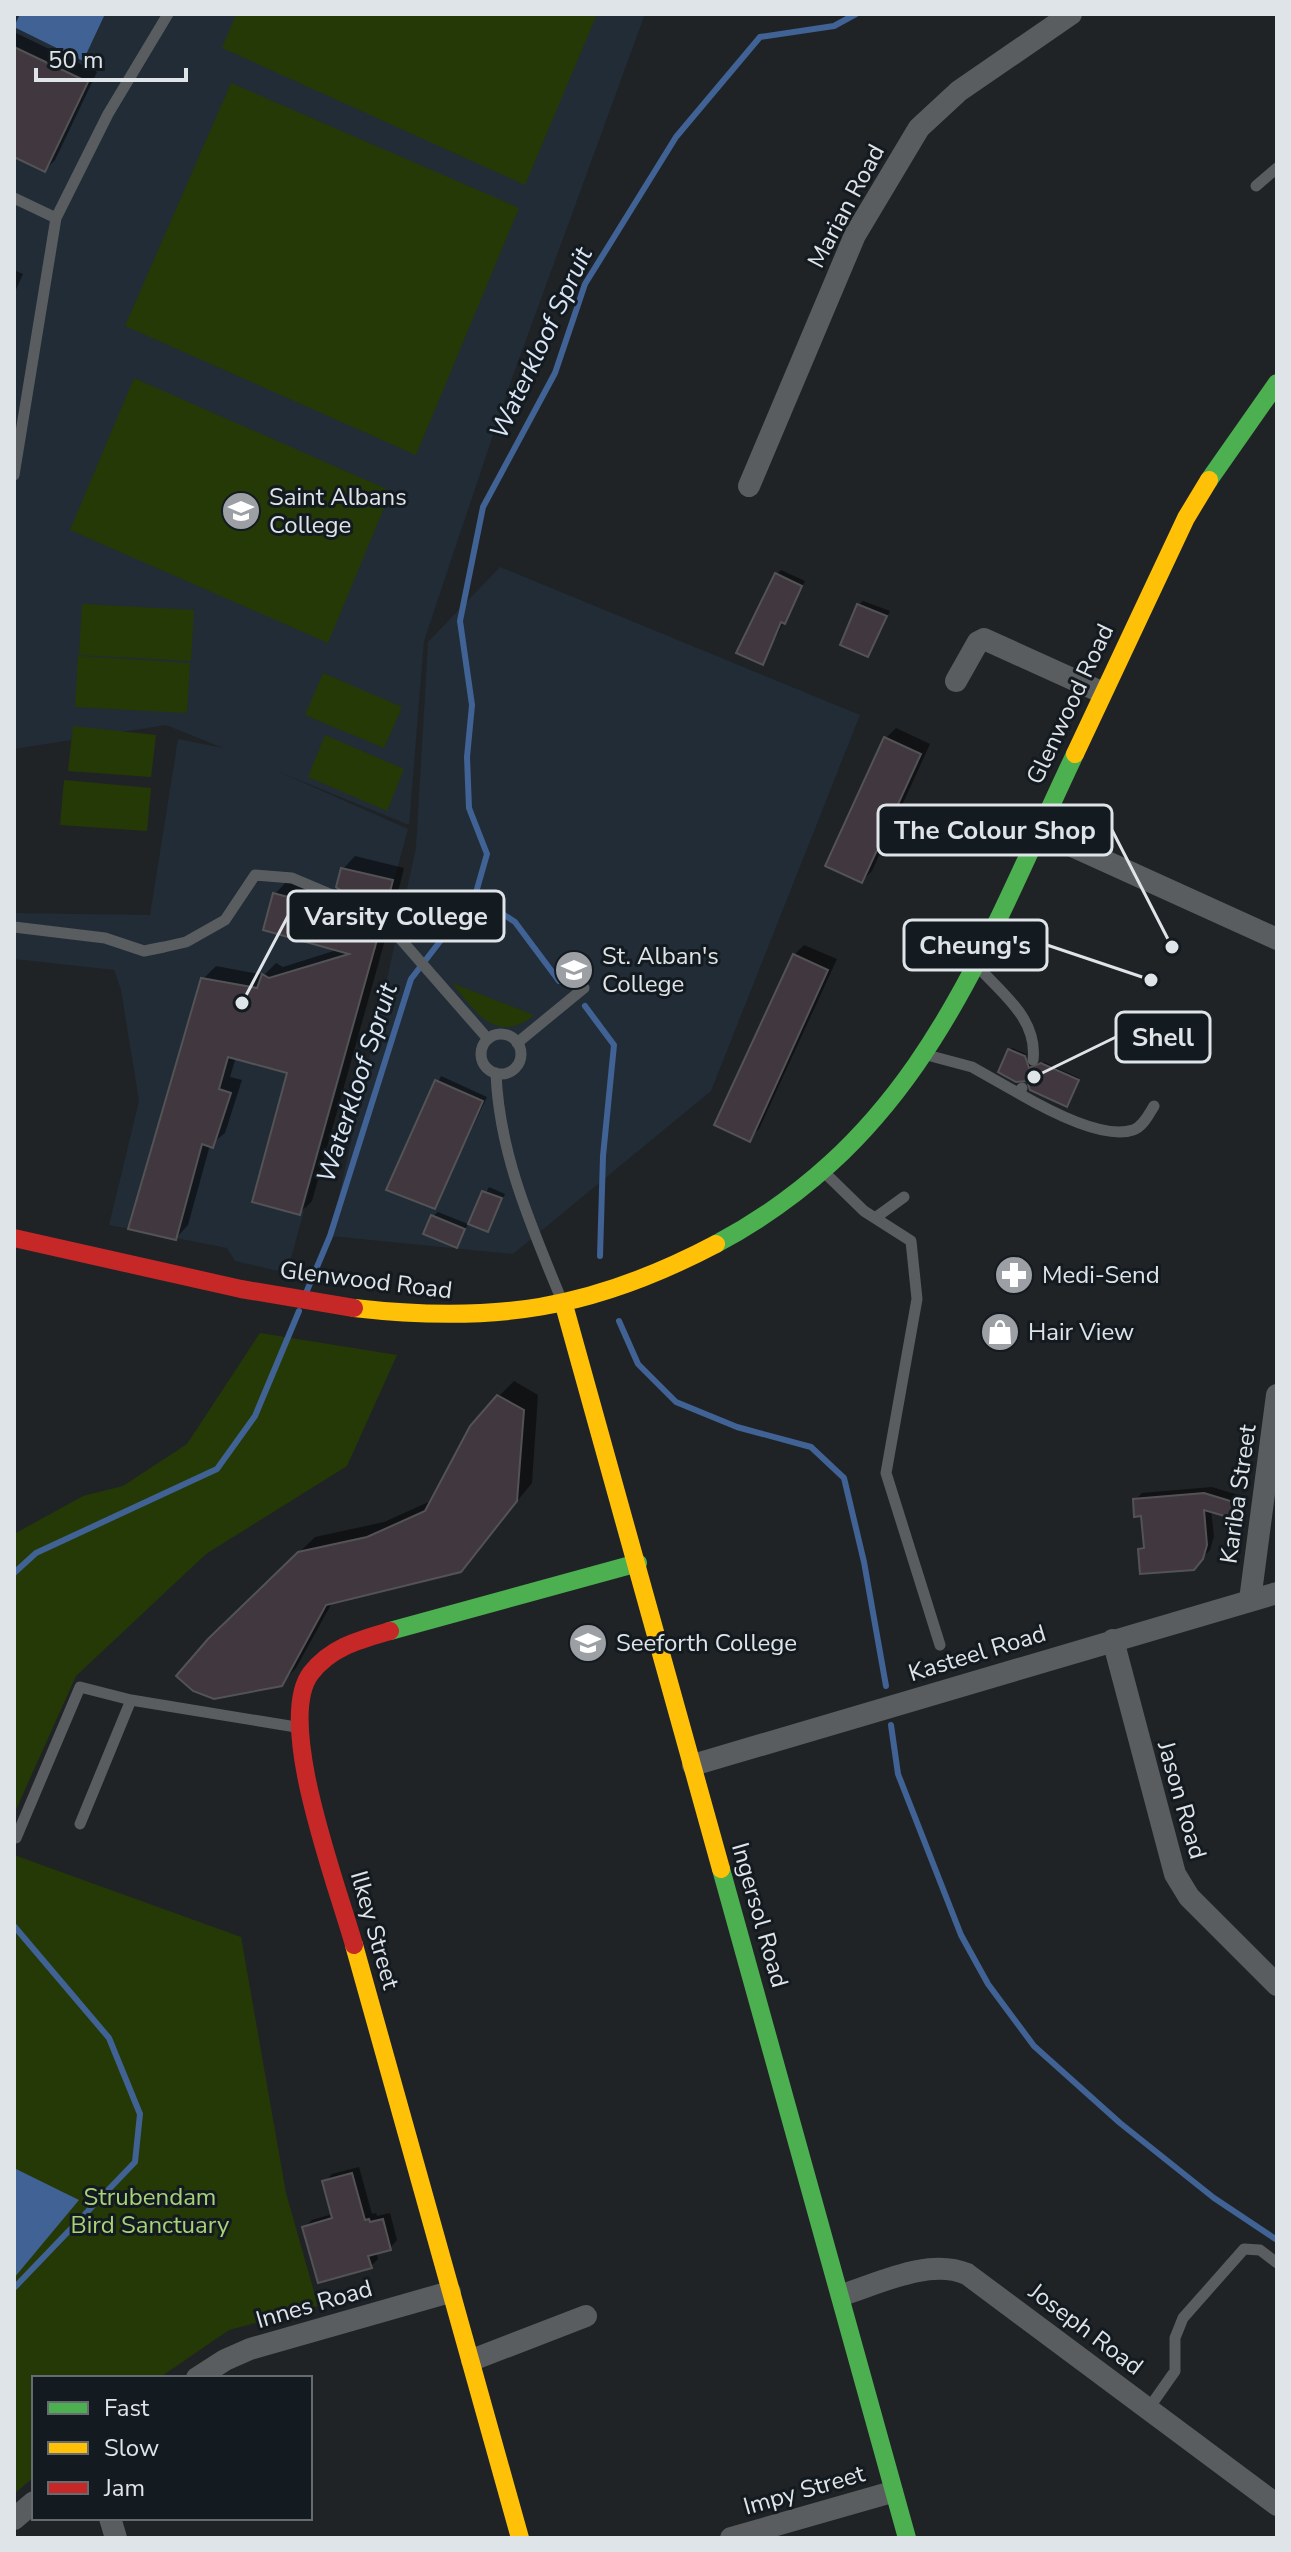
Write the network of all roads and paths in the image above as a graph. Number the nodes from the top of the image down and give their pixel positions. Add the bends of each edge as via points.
1 (168, 14) edge
2 (1071, 14) edge
3 (1277, 168) edge
4 (1256, 186) dead end
5 (14, 198) edge
6 (56, 218) junction
7 (1275, 389) edge
8 (14, 475) edge
9 (749, 486) dead end
10 (956, 681) dead end
11 (1101, 692) junction
12 (1039, 831) junction
13 (337, 897) dead end
14 (383, 919) dead end
15 (14, 927) edge
16 (1277, 939) edge
17 (976, 964) junction
18 (584, 988) dead end
19 (488, 1039) junction
20 (517, 1043) junction
21 (927, 1055) junction
22 (1033, 1060) dead end
23 (496, 1073) junction
24 (1154, 1106) dead end
25 (825, 1173) junction
26 (904, 1197) dead end
27 (875, 1218) junction
28 (14, 1238) edge
29 (564, 1305) junction
30 (1277, 1395) edge
31 (638, 1563) junction
32 (1277, 1593) edge
33 (1250, 1600) junction
34 (1113, 1640) junction
35 (940, 1645) dead end
36 (131, 1700) junction
37 (296, 1727) junction
38 (693, 1765) junction
39 (80, 1824) dead end
40 (16, 1838) dead end
41 (1277, 1985) edge
42 (1277, 2263) edge
43 (450, 2292) junction
44 (842, 2295) junction
45 (586, 2316) dead end
46 (472, 2360) junction
47 (200, 2376) edge
48 (1149, 2408) junction
49 (892, 2492) junction
50 (32, 2504) edge
51 (1277, 2505) edge
52 (14, 2519) edge
53 (520, 2538) edge
54 (731, 2538) edge
55 (907, 2538) edge

1 - 6 lane via 108,114
2 - 9 street, Marian Road via 959,91 919,128 855,235
3 - 4 lane
5 - 6 lane
6 - 8 lane
7 - 11 street, Glenwood Road via 1223,455 1186,518
10 - 11 street via 984,639
11 - 12 street, Glenwood Road
12 - 16 street
12 - 17 street, Glenwood Road
13 - 15 lane via 281,875 255,875 225,920 186,942 144,951 105,938
14 - 19 lane
17 - 21 street, Glenwood Road
17 - 22 lane via 1026,1022 1034,1043
18 - 20 lane
19 - 20 lane via 503,1034
19 - 23 lane via 482,1059
20 - 23 lane via 518,1064 507,1073
21 - 24 lane via 972,1067 1078,1122 1131,1131
21 - 25 street, Glenwood Road via 878,1120
23 - 29 lane via 500,1121 527,1217
25 - 27 lane
25 - 29 street, Glenwood Road via 717,1244
26 - 27 lane
27 - 35 lane via 911,1241 913,1254 917,1299 886,1473
28 - 29 street, Glenwood Road via 327,1305 475,1316
29 - 31 street, Ingersol Road
30 - 33 street, Kariba Street
31 - 37 street, Ilkey Street via 350,1642 309,1674 296,1701
31 - 38 street, Ingersol Road
32 - 33 street, Kasteel Road
33 - 34 street, Kasteel Road
34 - 38 street, Kasteel Road
34 - 41 street, Jason Road via 1175,1874 1189,1897
36 - 37 lane
36 - 39 lane
36 - 40 lane via 80,1687
37 - 43 street, Ilkey Street
38 - 44 street, Ingersol Road
42 - 48 lane via 1260,2250 1244,2249 1183,2318 1175,2338 1175,2371
43 - 46 street, Ilkey Street
43 - 47 street, Innes Road via 238,2353
44 - 48 street, Joseph Road via 930,2269 958,2271
44 - 49 street, Ingersol Road
45 - 46 street
46 - 53 street, Ilkey Street
48 - 51 street, Joseph Road
49 - 54 street, Impy Street
49 - 55 street, Ingersol Road
50 - 52 street

